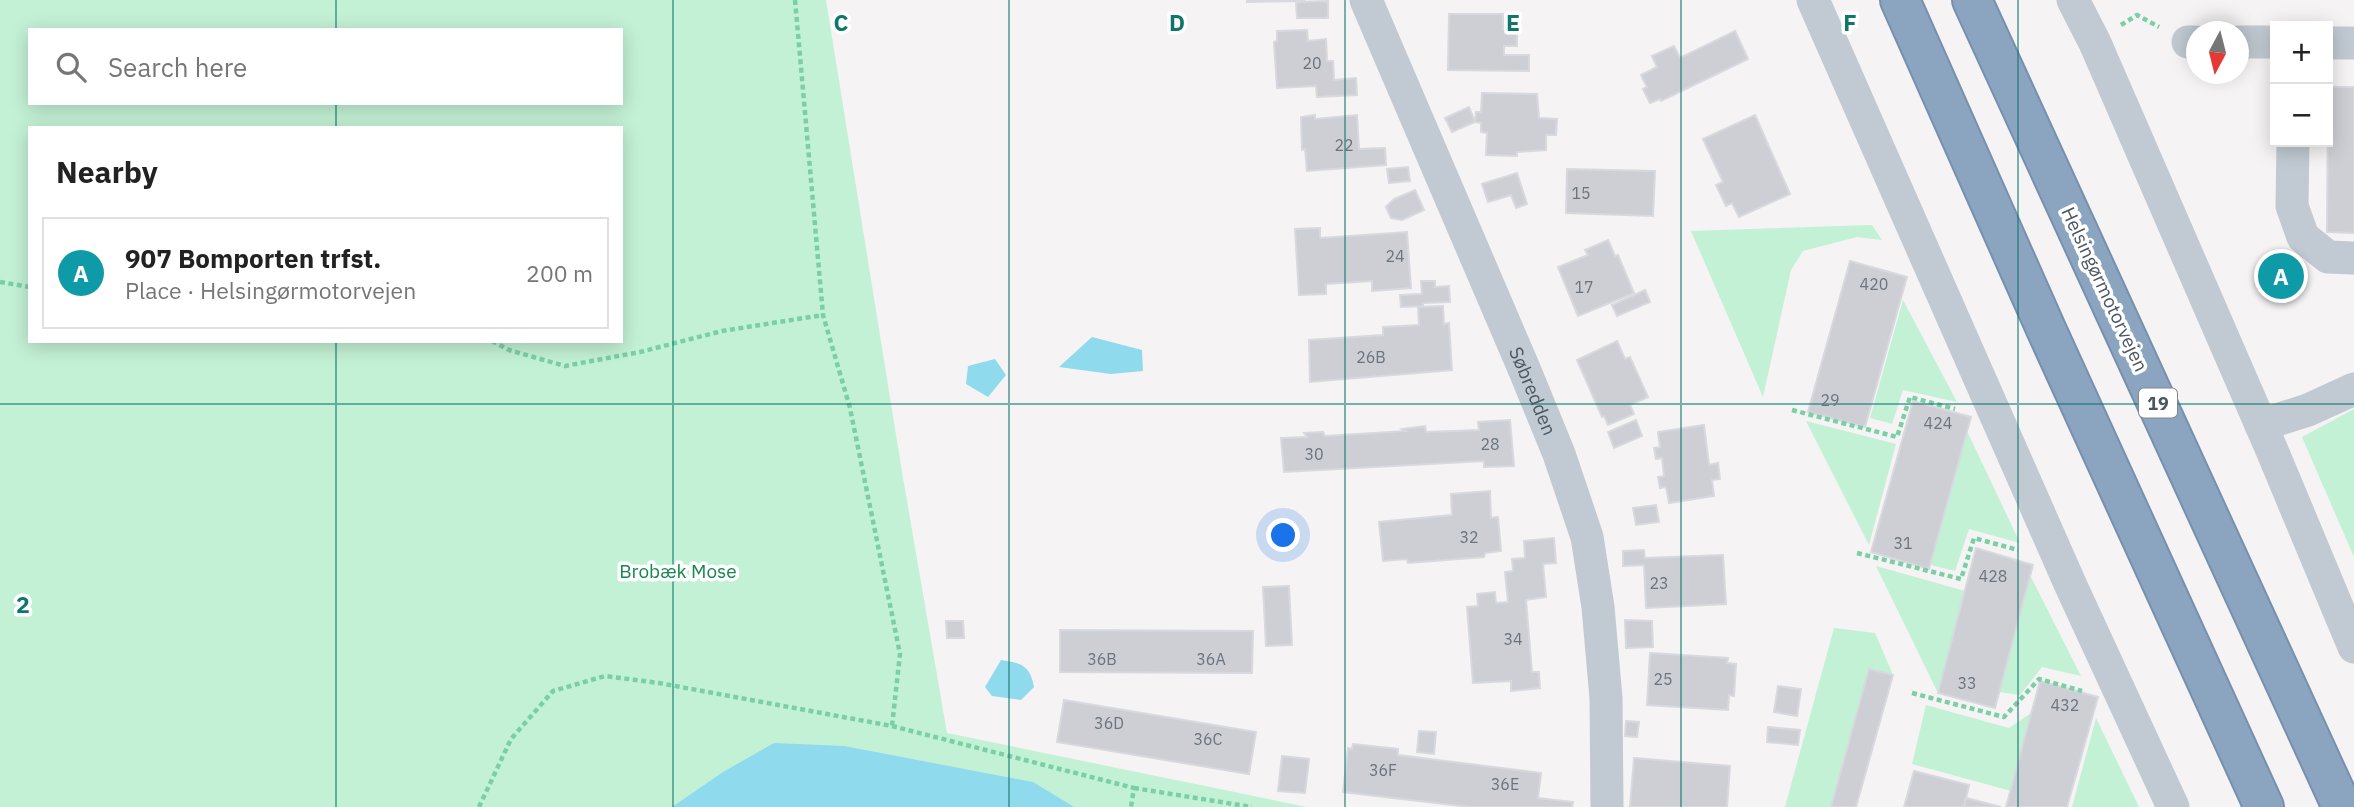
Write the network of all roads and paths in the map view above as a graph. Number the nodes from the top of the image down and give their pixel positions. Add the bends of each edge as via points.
1 (795, 0) edge
2 (1366, 0) edge
3 (1813, 0) edge
4 (1899, 0) edge
5 (1972, 0) edge
6 (2073, 0) edge
7 (2186, 39) edge
8 (2249, 42) edge
9 (2270, 42) edge
10 (2095, 43) junction
11 (2333, 43) edge
12 (2354, 43) edge
13 (2293, 147) edge
14 (2354, 258) edge
15 (0, 282) edge
16 (28, 287) edge
17 (823, 316) junction
18 (496, 343) edge
19 (2354, 389) edge
20 (1989, 399) junction
21 (1791, 410) dead end
22 (2261, 425) junction
23 (2052, 541) junction
24 (1857, 554) dead end
25 (2354, 647) edge
26 (2116, 684) junction
27 (1912, 693) dead end
28 (892, 726) junction
29 (1134, 788) junction
30 (479, 807) edge
31 (1131, 807) edge
32 (1252, 807) edge
33 (1607, 807) edge
34 (2173, 807) edge
35 (2264, 807) edge
36 (2342, 807) edge

1 - 17 path
2 - 33 street, Søbredden via 1559,454 1587,537 1606,698
3 - 20 street
4 - 35 highway
5 - 36 highway, Helsingørmotorvejen / 19
6 - 10 street
7 - 10 path via 2137,15
8 - 9 street
10 - 22 street
11 - 12 street
13 - 14 street via 2292,206 2303,237 2328,257
15 - 16 path
17 - 18 path via 722,331 565,366
17 - 28 path via 850,408 900,654
19 - 22 street
20 - 21 path via 1959,410 1910,397 1897,437
20 - 23 street
22 - 25 street
23 - 24 path via 2025,552 1974,538 1961,579
23 - 26 street
26 - 27 path via 2087,692 2039,679 2004,717
26 - 34 street
28 - 29 path
28 - 30 path via 606,676 554,691 511,739
29 - 31 path
29 - 32 path

